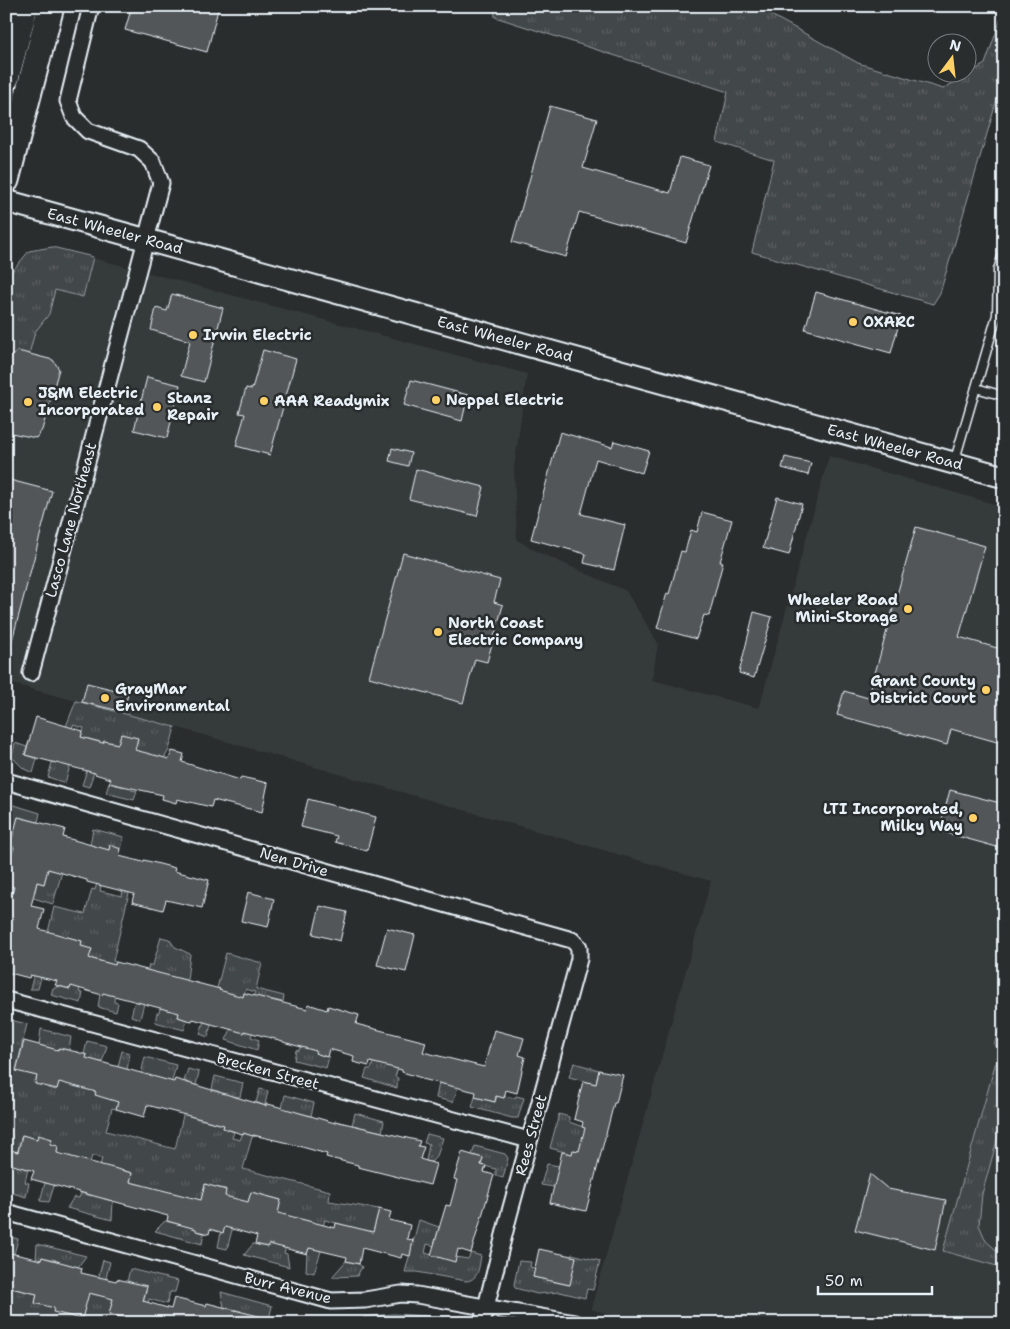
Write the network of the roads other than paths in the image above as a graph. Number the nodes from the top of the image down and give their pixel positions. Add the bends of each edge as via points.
1 (25, 6) edge
2 (51, 6) edge
3 (91, 6) edge
4 (6, 78) edge
5 (6, 180) edge
6 (6, 201) edge
7 (145, 239) junction
8 (1004, 251) edge
9 (976, 388) junction
10 (1004, 396) edge
11 (954, 463) junction
12 (1004, 477) edge
13 (31, 673) dead end
14 (6, 781) edge
15 (579, 947) joint
16 (6, 1000) edge
17 (529, 1140) junction
18 (6, 1212) edge
19 (487, 1307) junction
20 (482, 1323) edge
21 (575, 1323) edge

1 - 4 highway
2 - 5 highway
3 - 7 street, Lasco Lane Northeast via 68,101 74,116 88,131 139,149 153,162 161,182
6 - 7 main road, East Wheeler Road
7 - 11 main road, East Wheeler Road
7 - 13 street, Lasco Lane Northeast
8 - 9 lane via 998,270 997,316
9 - 10 lane
9 - 11 lane
11 - 12 main road, East Wheeler Road
14 - 15 street, Nen Drive via 572,940
15 - 17 street, Rees Street via 579,959
16 - 17 street, Brecken Street
17 - 19 street, Rees Street
18 - 19 street, Burr Avenue via 331,1300 365,1300 400,1294
19 - 20 street, Rees Street
19 - 21 street, Burr Avenue

